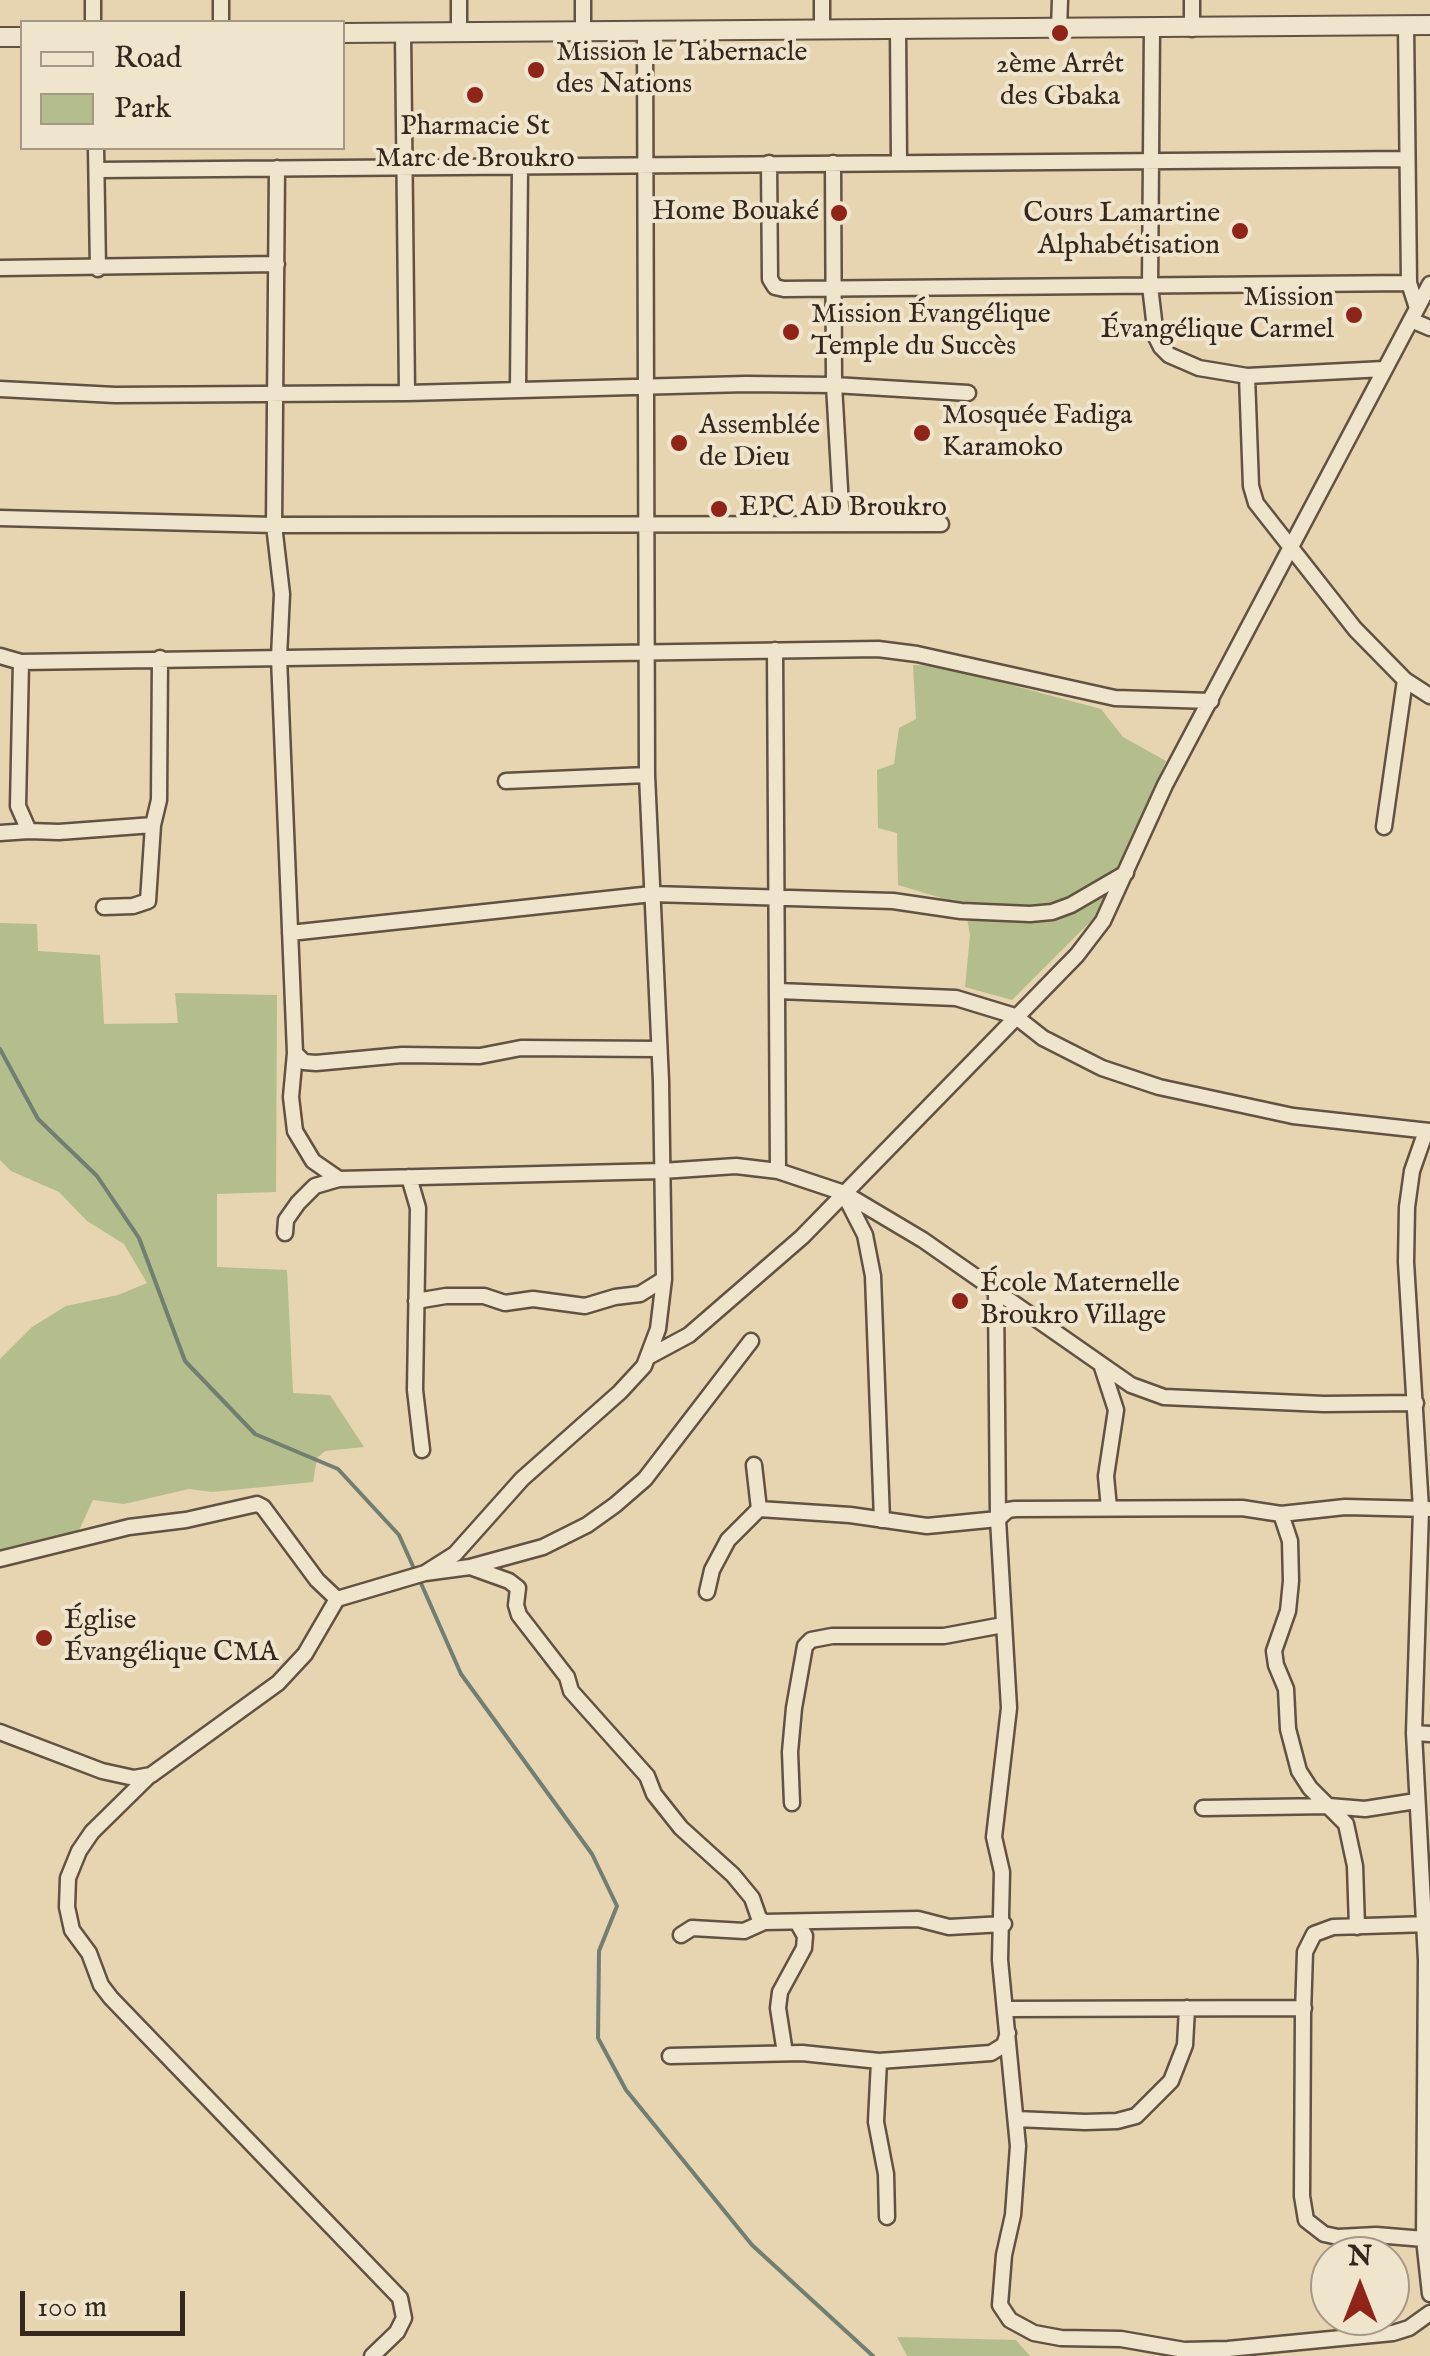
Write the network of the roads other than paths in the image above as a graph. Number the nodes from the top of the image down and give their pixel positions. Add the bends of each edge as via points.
1 (460, 0) edge
2 (582, 0) edge
3 (822, 0) edge
4 (1060, 0) edge
5 (1192, 0) edge
6 (1430, 25) edge
7 (1406, 26) junction
8 (822, 28) junction
9 (898, 28) junction
10 (1152, 28) junction
11 (1060, 29) junction
12 (1192, 29) junction
13 (645, 30) junction
14 (583, 31) junction
15 (345, 33) edge
16 (403, 33) junction
17 (459, 34) junction
18 (96, 150) edge
19 (1406, 159) junction
20 (1153, 161) junction
21 (899, 162) junction
22 (769, 163) junction
23 (833, 163) junction
24 (644, 164) junction
25 (406, 166) junction
26 (278, 168) junction
27 (520, 168) junction
28 (97, 170) junction
29 (277, 264) junction
30 (0, 268) edge
31 (98, 268) junction
32 (1408, 283) junction
33 (1430, 284) edge
34 (1150, 286) junction
35 (834, 288) junction
36 (1414, 314) junction
37 (1430, 328) edge
38 (1384, 369) junction
39 (1247, 376) junction
40 (834, 385) junction
41 (518, 388) junction
42 (646, 388) junction
43 (0, 389) edge
44 (968, 392) dead end
45 (276, 393) junction
46 (406, 393) junction
47 (0, 518) edge
48 (842, 524) junction
49 (941, 524) dead end
50 (274, 525) junction
51 (647, 525) junction
52 (1292, 548) junction
53 (647, 650) junction
54 (776, 650) junction
55 (0, 656) edge
56 (280, 657) junction
57 (160, 658) junction
58 (21, 662) junction
59 (1405, 680) junction
60 (1430, 696) edge
61 (1211, 701) junction
62 (646, 775) junction
63 (506, 780) dead end
64 (153, 825) junction
65 (1384, 826) dead end
66 (29, 830) junction
67 (0, 833) edge
68 (1126, 872) junction
69 (652, 894) junction
70 (777, 899) junction
71 (104, 908) dead end
72 (290, 933) junction
73 (778, 991) junction
74 (1014, 1016) junction
75 (658, 1049) junction
76 (295, 1053) junction
77 (1428, 1131) edge
78 (662, 1171) junction
79 (778, 1171) junction
80 (409, 1177) junction
81 (339, 1179) junction
82 (844, 1194) junction
83 (894, 1222) junction
84 (285, 1233) dead end
85 (865, 1235) junction
86 (664, 1279) junction
87 (996, 1294) junction
88 (416, 1302) junction
89 (751, 1342) dead end
90 (647, 1358) junction
91 (1101, 1366) junction
92 (1416, 1403) junction
93 (422, 1450) dead end
94 (754, 1465) dead end
95 (1109, 1508) junction
96 (760, 1509) junction
97 (1426, 1509) edge
98 (1281, 1514) junction
99 (998, 1519) junction
100 (882, 1520) junction
101 (455, 1554) junction
102 (0, 1560) edge
103 (470, 1567) junction
104 (425, 1574) junction
105 (707, 1592) dead end
106 (337, 1599) junction
107 (1004, 1625) junction
108 (1424, 1626) edge
109 (0, 1732) edge
110 (1414, 1733) junction
111 (1430, 1734) edge
112 (150, 1775) junction
113 (1416, 1801) junction
114 (792, 1803) dead end
115 (1329, 1806) junction
116 (1202, 1808) dead end
117 (1424, 1849) edge
118 (764, 1922) junction
119 (797, 1922) junction
120 (1004, 1924) junction
121 (1358, 1926) junction
122 (1428, 1926) edge
123 (681, 1935) dead end
124 (1187, 2008) junction
125 (1304, 2008) junction
126 (1008, 2009) junction
127 (1009, 2030) junction
128 (785, 2053) junction
129 (670, 2056) dead end
130 (878, 2061) junction
131 (1016, 2119) junction
132 (887, 2217) dead end
133 (1424, 2239) junction
134 (1430, 2294) edge
135 (1430, 2313) edge
136 (372, 2356) edge

1 - 17 street
2 - 14 street
3 - 8 street
4 - 11 street
5 - 12 street
6 - 7 street
7 - 12 street
7 - 19 street
8 - 9 street
8 - 13 street
9 - 11 street
9 - 21 street
10 - 11 street
10 - 12 street
10 - 20 street
13 - 14 street
13 - 24 street
14 - 17 street
15 - 16 street
16 - 17 street
16 - 25 street
18 - 28 street
19 - 20 street
19 - 32 street
20 - 21 street
20 - 34 street
21 - 23 street
22 - 23 street
22 - 24 street
22 - 35 street via 770,278 784,289
23 - 35 street
24 - 27 street
24 - 42 street
25 - 26 street
25 - 27 street
25 - 46 street
26 - 28 street
26 - 29 street
27 - 41 street
28 - 31 street
29 - 31 street
29 - 45 street
30 - 31 street
32 - 34 street
32 - 36 street
33 - 36 street
34 - 35 street
34 - 39 street via 1156,337 1169,356
35 - 40 street
36 - 37 street
36 - 38 street
38 - 39 street
38 - 52 street
39 - 52 street via 1252,495
40 - 42 street
40 - 44 street
40 - 48 street
41 - 42 street
41 - 46 street
42 - 51 street
43 - 45 street
45 - 46 street
45 - 50 street
47 - 50 street
48 - 49 street
48 - 51 street
50 - 51 street
50 - 56 street
51 - 53 street
52 - 59 street
52 - 61 street
53 - 54 street
53 - 56 street
53 - 62 street
54 - 61 street via 878,649 1115,698
54 - 70 street
55 - 58 street
56 - 57 street
56 - 72 street
57 - 58 street
57 - 64 street
58 - 66 street via 18,806
59 - 60 street
59 - 65 street
61 - 68 street
62 - 63 street
62 - 69 street
64 - 66 street
64 - 71 street via 148,901
66 - 67 street
68 - 70 street via 1071,905 1044,912
68 - 74 street via 1103,921
69 - 70 street
69 - 72 street
69 - 75 street
70 - 73 street
72 - 76 street
73 - 74 street via 956,998
73 - 79 street
74 - 77 street via 1102,1068 1159,1087 1293,1116
74 - 82 street
75 - 76 street via 522,1048 316,1064
75 - 78 street
76 - 81 street via 295,1130 313,1161
77 - 92 street via 1412,1171 1408,1208
78 - 79 street
78 - 80 street
78 - 86 street
79 - 82 street
80 - 81 street
80 - 88 street via 418,1208
81 - 84 street via 315,1186 286,1220
82 - 83 street
82 - 85 street
82 - 90 street via 689,1334
83 - 85 street via 869,1227
83 - 87 street
85 - 100 street via 877,1322
86 - 88 street via 640,1294 585,1306 533,1299 505,1304 484,1296
86 - 90 street
87 - 91 street
87 - 99 street
88 - 93 street
89 - 103 street via 645,1478 616,1505 543,1547
90 - 101 street
91 - 92 street via 1164,1397
91 - 95 street via 1116,1410 1106,1476
92 - 97 street
94 - 96 street
95 - 98 street
95 - 99 street via 1015,1509
96 - 100 street
96 - 105 street via 728,1540
97 - 98 street
97 - 108 street
98 - 115 street via 1291,1581 1276,1665 1299,1771
99 - 100 street via 926,1526
99 - 107 street
101 - 103 street
101 - 104 street
102 - 106 street via 257,1504
103 - 104 street
103 - 118 street via 518,1588 519,1614 571,1691 647,1776 682,1828 733,1874
104 - 106 street
106 - 112 street via 287,1676
107 - 114 street via 944,1636 812,1640 805,1646 790,1752
107 - 120 street via 1009,1708 994,1837
108 - 110 street
109 - 112 street via 102,1771
110 - 111 street
110 - 113 street
112 - 136 street via 80,1851 68,1878 72,1930 111,1998 400,2298 404,2318 398,2332
113 - 115 street via 1365,1809
113 - 117 street
115 - 116 street
115 - 121 street via 1346,1824 1351,1842
117 - 122 street
118 - 119 street
118 - 123 street via 744,1932 692,1928
119 - 120 street
119 - 128 street via 804,1948 778,2008
120 - 126 street via 1000,1960
121 - 122 street
121 - 125 street via 1314,1934 1306,1952
122 - 133 street
124 - 125 street
124 - 126 street
124 - 131 street via 1185,2044 1171,2082 1136,2116
125 - 133 street via 1306,2220 1338,2237
126 - 127 street
127 - 130 street via 1004,2045 991,2053
127 - 131 street
128 - 129 street
128 - 130 street
130 - 132 street via 876,2122
131 - 135 street via 1013,2215 1000,2306 1034,2333 1228,2349 1393,2333
133 - 134 street

